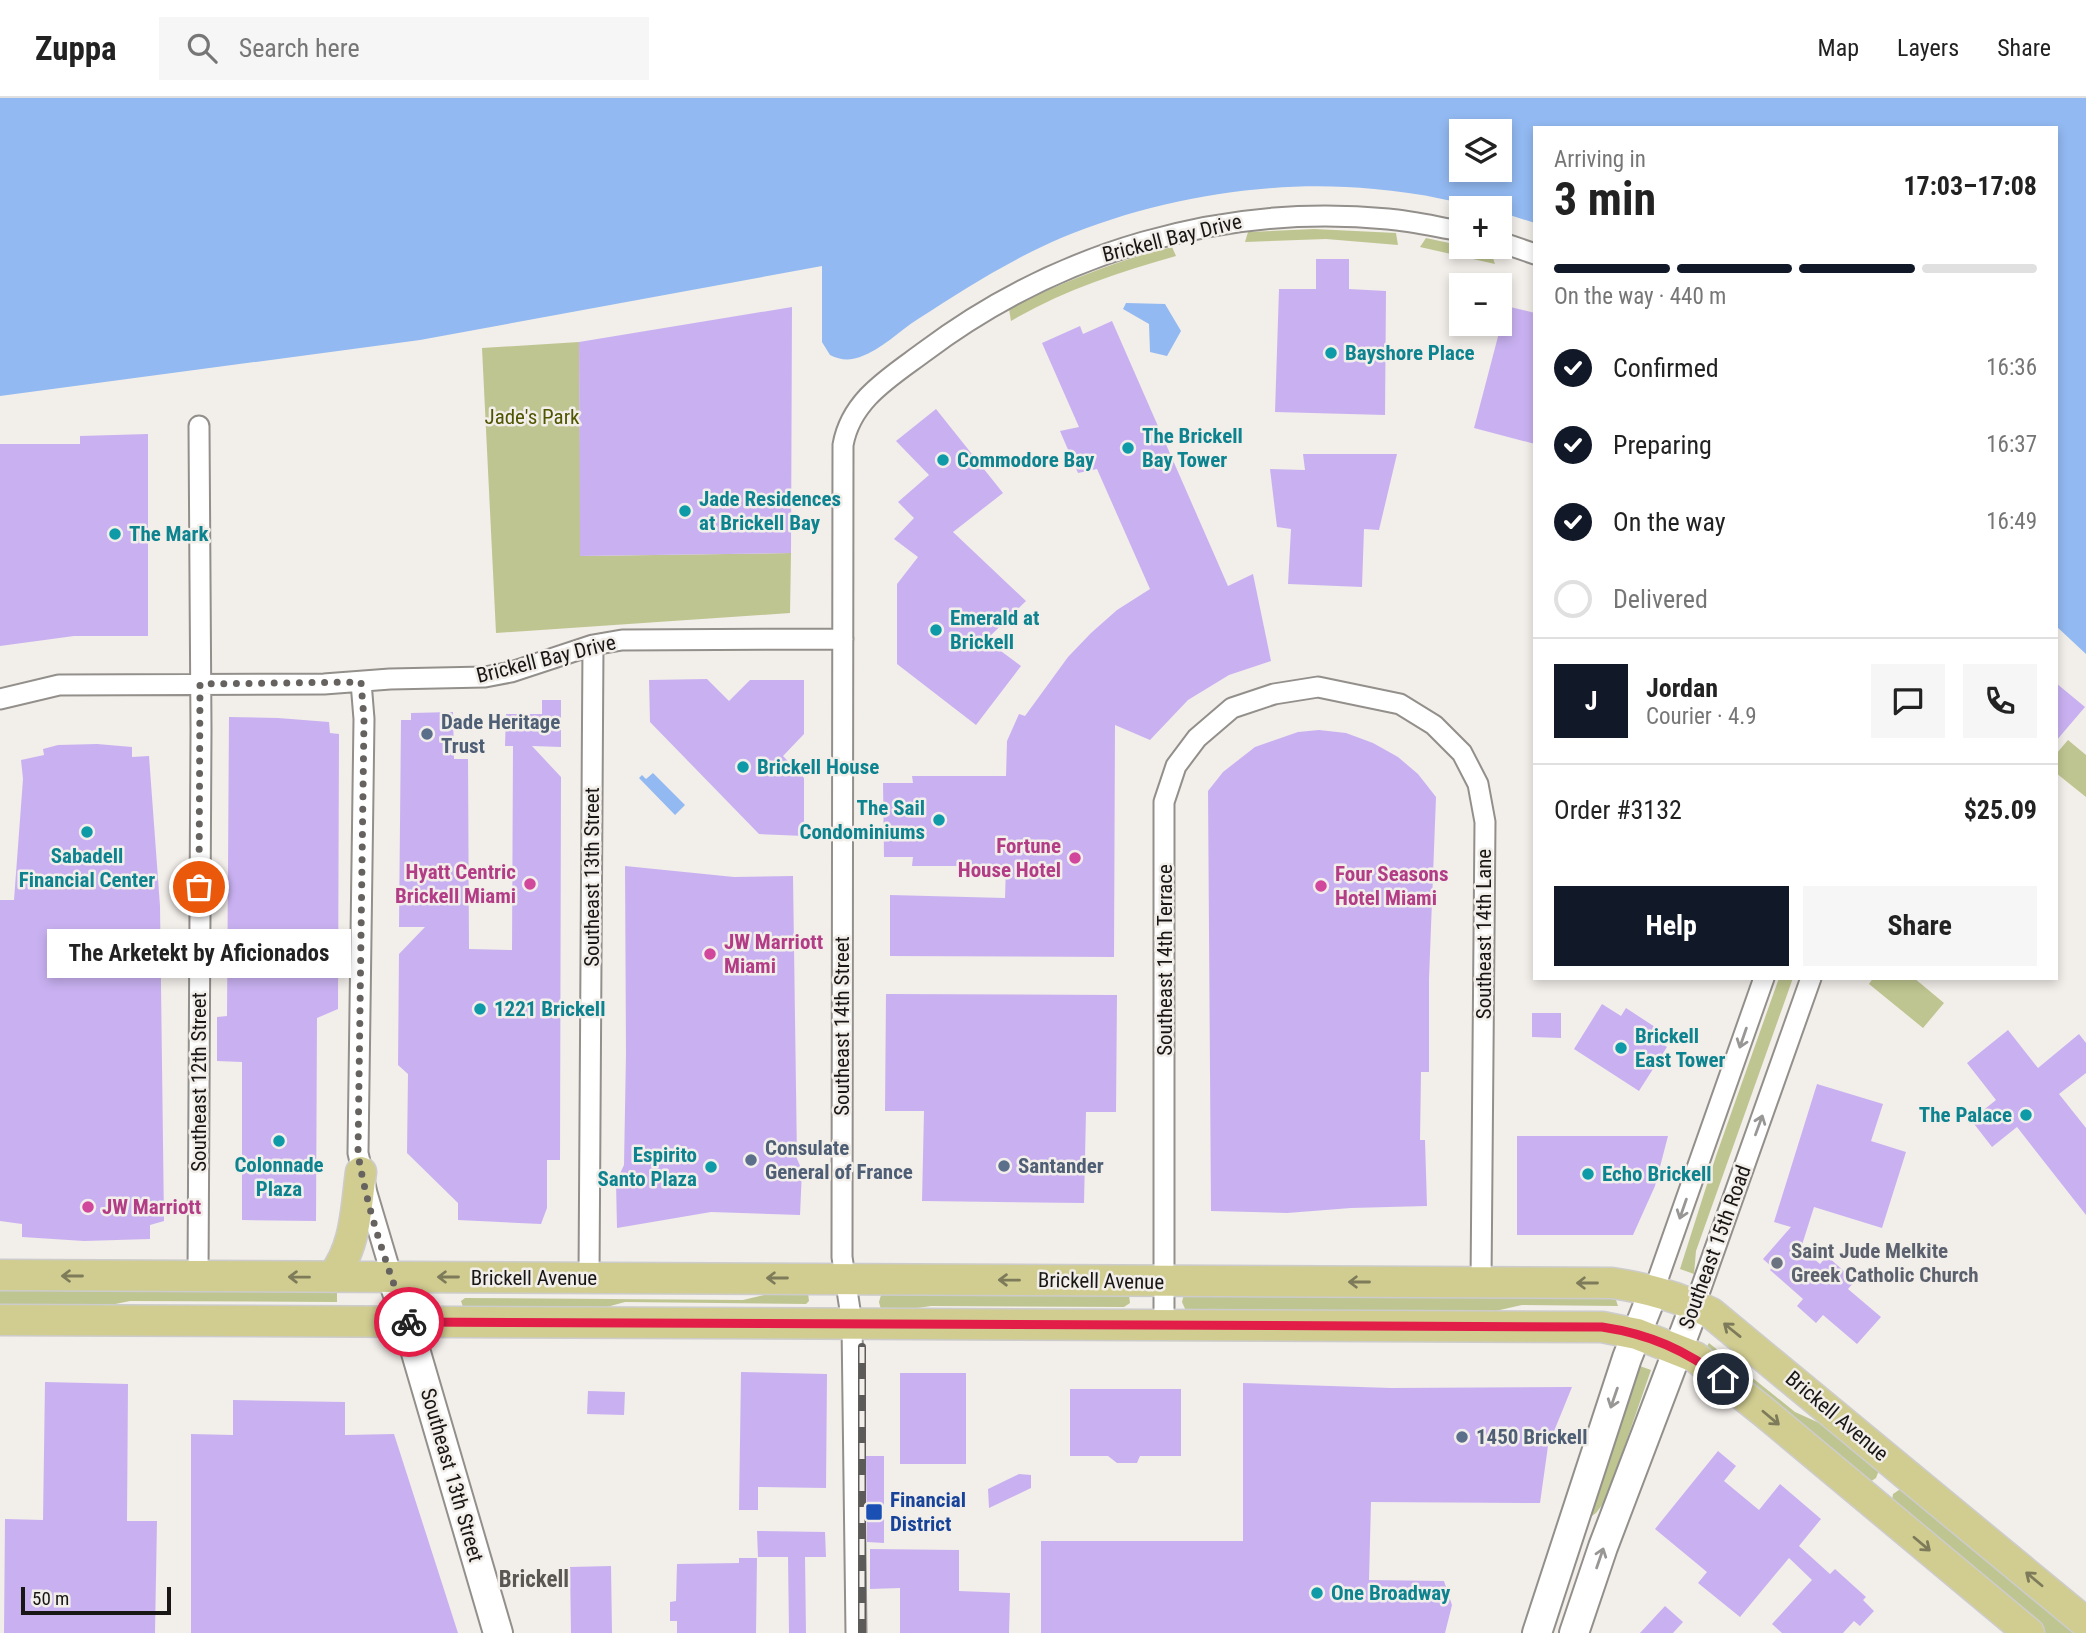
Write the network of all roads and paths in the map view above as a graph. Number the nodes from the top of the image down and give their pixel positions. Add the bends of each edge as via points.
1 (1449, 229) edge
2 (1512, 246) edge
3 (1533, 253) edge
4 (850, 419) joint
5 (199, 426) dead end
6 (843, 639) junction
7 (593, 645) junction
8 (361, 682) junction
9 (200, 684) junction
10 (1318, 687) joint
11 (0, 699) edge
12 (1763, 980) edge
13 (1810, 980) edge
14 (361, 1172) junction
15 (0, 1275) edge
16 (198, 1276) junction
17 (332, 1277) junction
18 (392, 1277) junction
19 (589, 1278) junction
20 (845, 1278) junction
21 (1166, 1281) junction
22 (1481, 1283) junction
23 (1654, 1290) junction
24 (1695, 1305) junction
25 (0, 1320) edge
26 (407, 1322) junction
27 (852, 1323) junction
28 (1164, 1325) junction
29 (1637, 1334) junction
30 (1677, 1349) junction
31 (1898, 1466) junction
32 (1870, 1500) junction
33 (2086, 1623) edge
34 (498, 1633) edge
35 (856, 1633) edge
36 (1536, 1633) edge
37 (1574, 1633) edge
38 (2029, 1633) edge

1 - 4 street, Brickell Bay Drive via 1390,219 1320,215 1247,219 1118,249 1052,275 953,330 886,381
2 - 3 street
4 - 6 street, Southeast 14th Street via 843,445
5 - 9 street, Southeast 12th Street
6 - 7 street, Brickell Bay Drive via 660,639
6 - 20 street, Southeast 14th Street
7 - 8 street, Brickell Bay Drive via 485,677
7 - 19 street, Southeast 13th Street
8 - 9 street, Brickell Bay Drive
8 - 14 street
9 - 11 street, Brickell Bay Drive via 59,685
9 - 16 street, Southeast 12th Street
10 - 21 street, Southeast 14th Terrace via 1274,694 1232,708 1197,738 1176,766 1164,802
10 - 22 street, Southeast 14th Lane via 1400,704 1434,725 1462,753 1478,784 1485,822
12 -> 23 street, Southeast 15th Road
24 -> 13 street, Southeast 15th Road
14 - 17 main road via 350,1245
14 - 18 street
16 -> 15 main road, Brickell Avenue
17 -> 16 main road, Brickell Avenue
17 - 18 main road, Brickell Avenue
19 -> 18 main road, Brickell Avenue
18 - 26 street, Southeast 13th Street
20 -> 19 main road, Brickell Avenue
21 -> 20 main road, Brickell Avenue
20 - 27 street, Southeast 14th Street
22 -> 21 main road, Brickell Avenue
21 - 28 street, Southeast 14th Terrace
23 -> 22 main road, Brickell Avenue via 1612,1283
23 - 24 main road, Brickell Avenue
23 - 29 street, Southeast 15th Road
24 - 30 street, Southeast 15th Road
31 -> 24 main road, Brickell Avenue via 1718,1318
25 - 26 main road, Brickell Avenue
26 - 27 main road, Brickell Avenue
26 - 34 street, Southeast 13th Street
27 - 28 main road, Brickell Avenue
27 - 35 street, Southeast 14th Street
28 - 29 main road, Brickell Avenue via 1602,1327
29 - 30 main road, Brickell Avenue
29 -> 36 street, Southeast 15th Road
30 -> 32 main road, Brickell Avenue via 1703,1363
37 -> 30 street, Southeast 15th Road
31 - 32 main road
33 -> 31 main road, Brickell Avenue
32 -> 38 main road, Brickell Avenue

